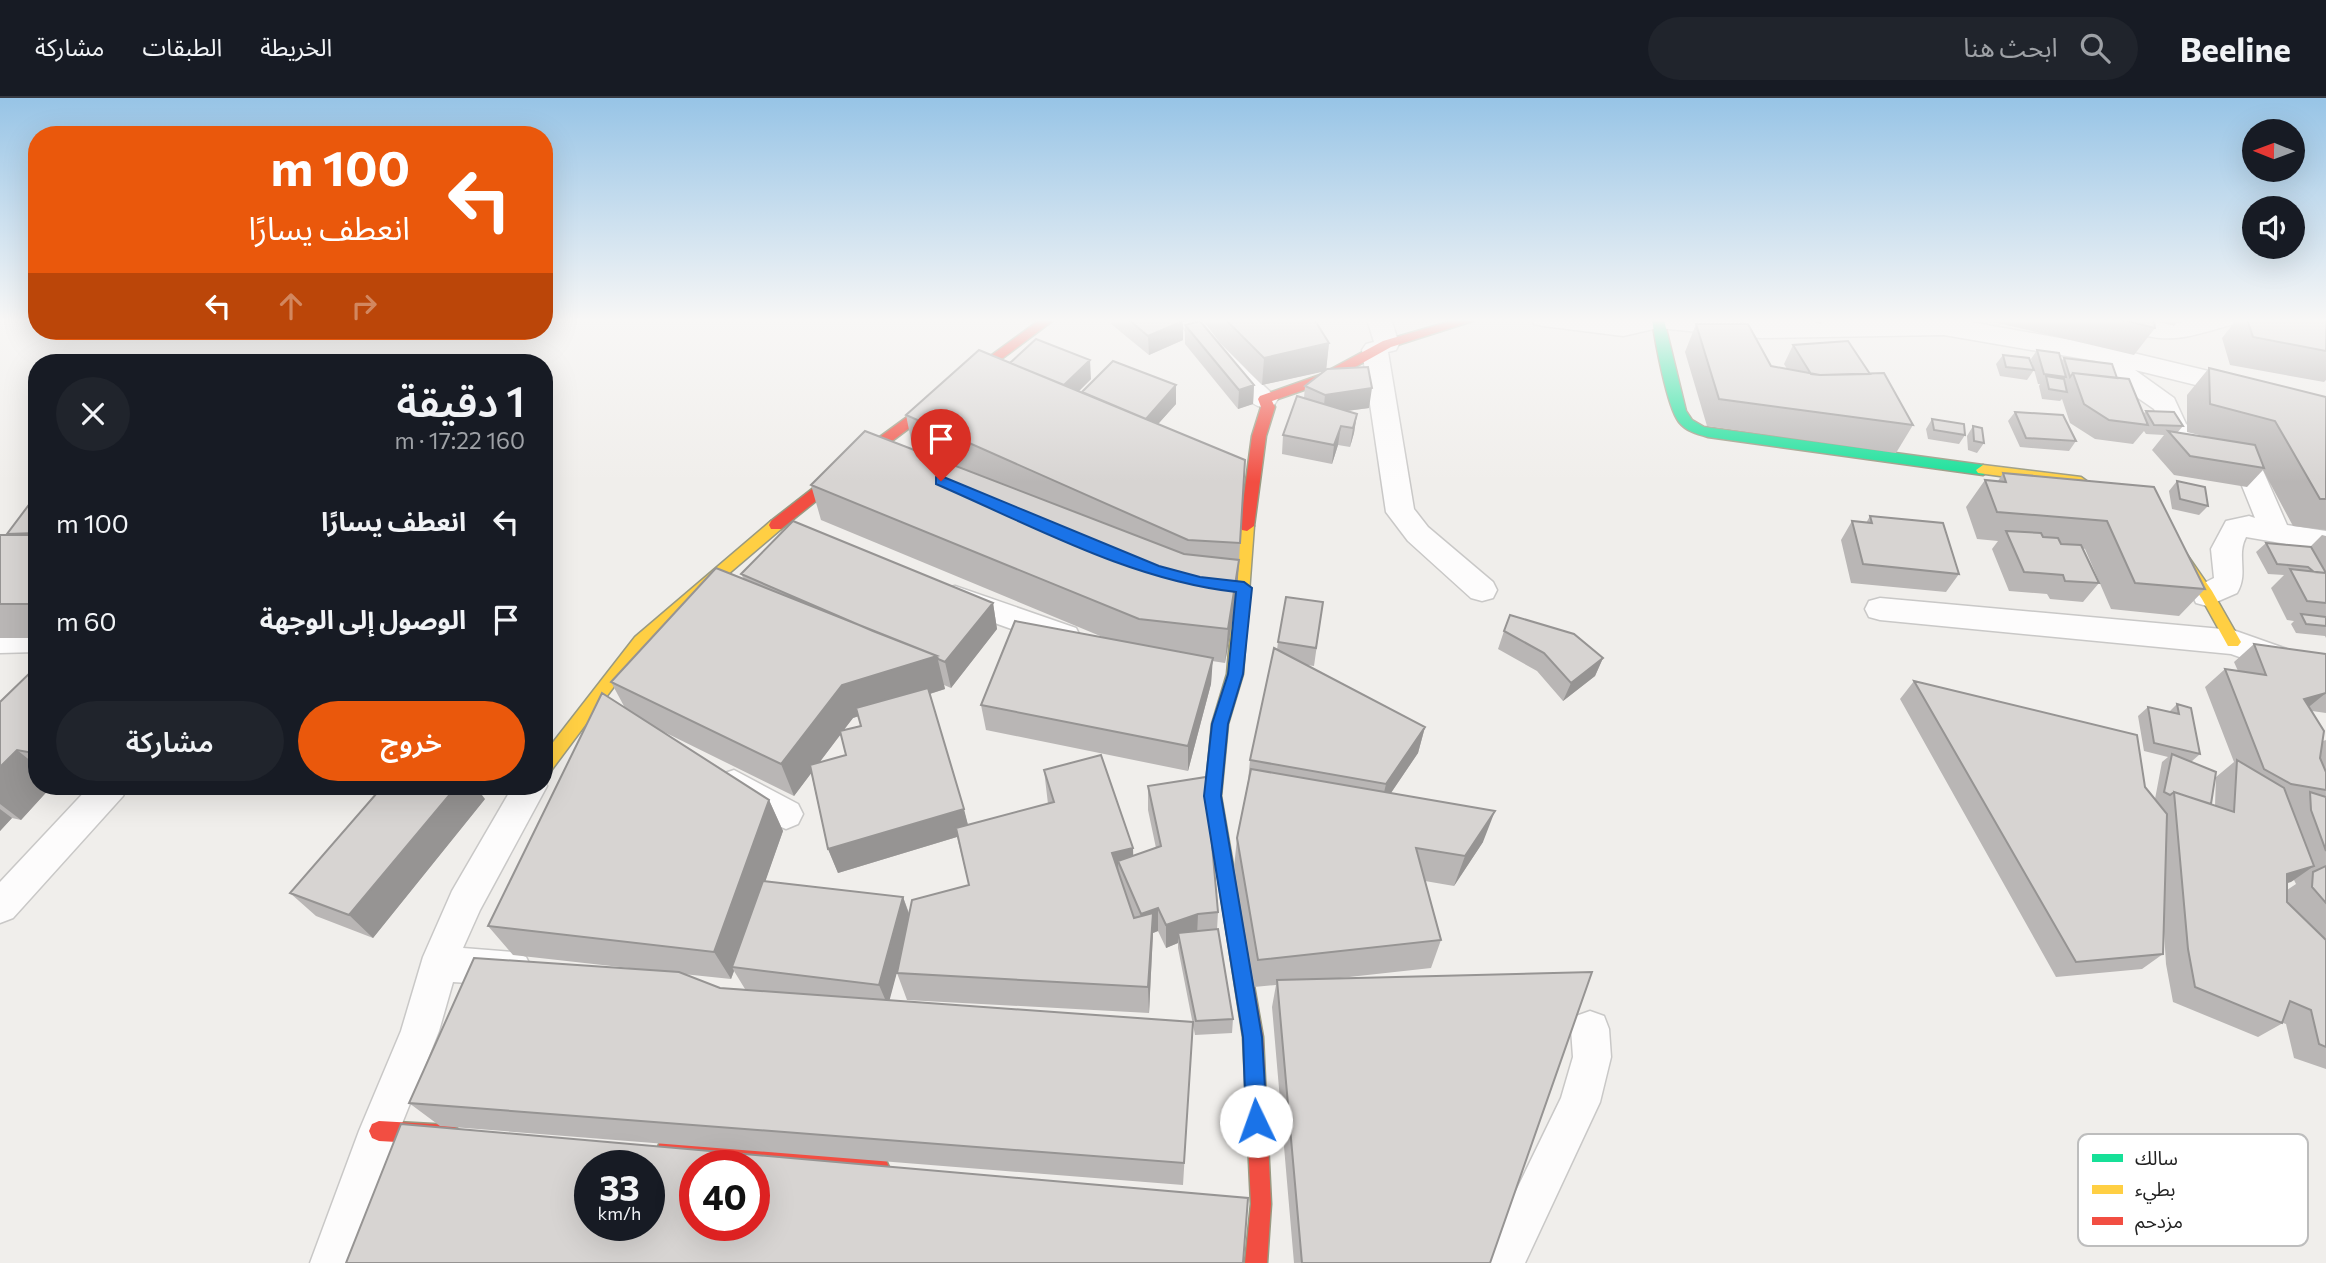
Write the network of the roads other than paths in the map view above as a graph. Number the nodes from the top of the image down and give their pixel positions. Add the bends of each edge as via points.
1 (977, 373) edge
2 (1236, 373) edge
3 (1333, 373) edge
4 (1384, 373) edge
5 (1670, 373) edge
6 (2124, 373) edge
7 (2184, 373) edge
8 (968, 380) junction
9 (993, 389) edge
10 (1265, 399) junction
11 (2326, 408) edge
12 (2091, 483) edge
13 (2276, 534) junction
14 (2168, 538) edge
15 (2326, 541) edge
16 (1211, 584) edge
17 (1244, 588) junction
18 (933, 589) edge
19 (1482, 590) dead end
20 (2207, 595) junction
21 (1880, 609) dead end
22 (0, 640) edge
23 (28, 640) edge
24 (2233, 642) junction
25 (1086, 644) edge
26 (1202, 669) edge
27 (2326, 670) edge
28 (1236, 674) junction
29 (553, 758) edge
30 (714, 772) edge
31 (103, 795) edge
32 (525, 795) edge
33 (786, 814) dead end
34 (0, 907) edge
35 (439, 964) junction
36 (541, 971) edge
37 (1590, 1029) dead end
38 (379, 1131) junction
39 (461, 1136) edge
40 (652, 1148) edge
41 (895, 1169) edge
42 (331, 1263) edge
43 (1256, 1263) edge
44 (1502, 1263) edge

1 - 8 street
2 - 10 street
3 - 10 street
4 - 19 street via 1400,512 1418,534
5 - 12 street via 1683,420 1708,433
6 - 13 street via 2165,404 2175,429 2235,455 2248,466
7 - 11 street
8 - 9 street
8 - 29 street via 883,455 640,641 606,708
10 - 17 street via 1268,407 1240,485
13 - 15 street
13 - 20 street via 2249,526 2236,528 2225,548 2230,574 2227,585
14 - 20 street
16 - 17 street
17 - 28 street
18 - 25 street
20 - 24 street
21 - 24 street
22 - 23 street
24 - 27 street via 2296,665
26 - 28 street
28 - 43 street via 1220,724 1213,796 1252,1037
30 - 33 street
31 - 34 street
32 - 35 street via 465,902
35 - 36 street
35 - 38 street via 420,1031
37 - 44 street via 1592,1057 1580,1102
38 - 39 street
38 - 42 street
40 - 41 street

